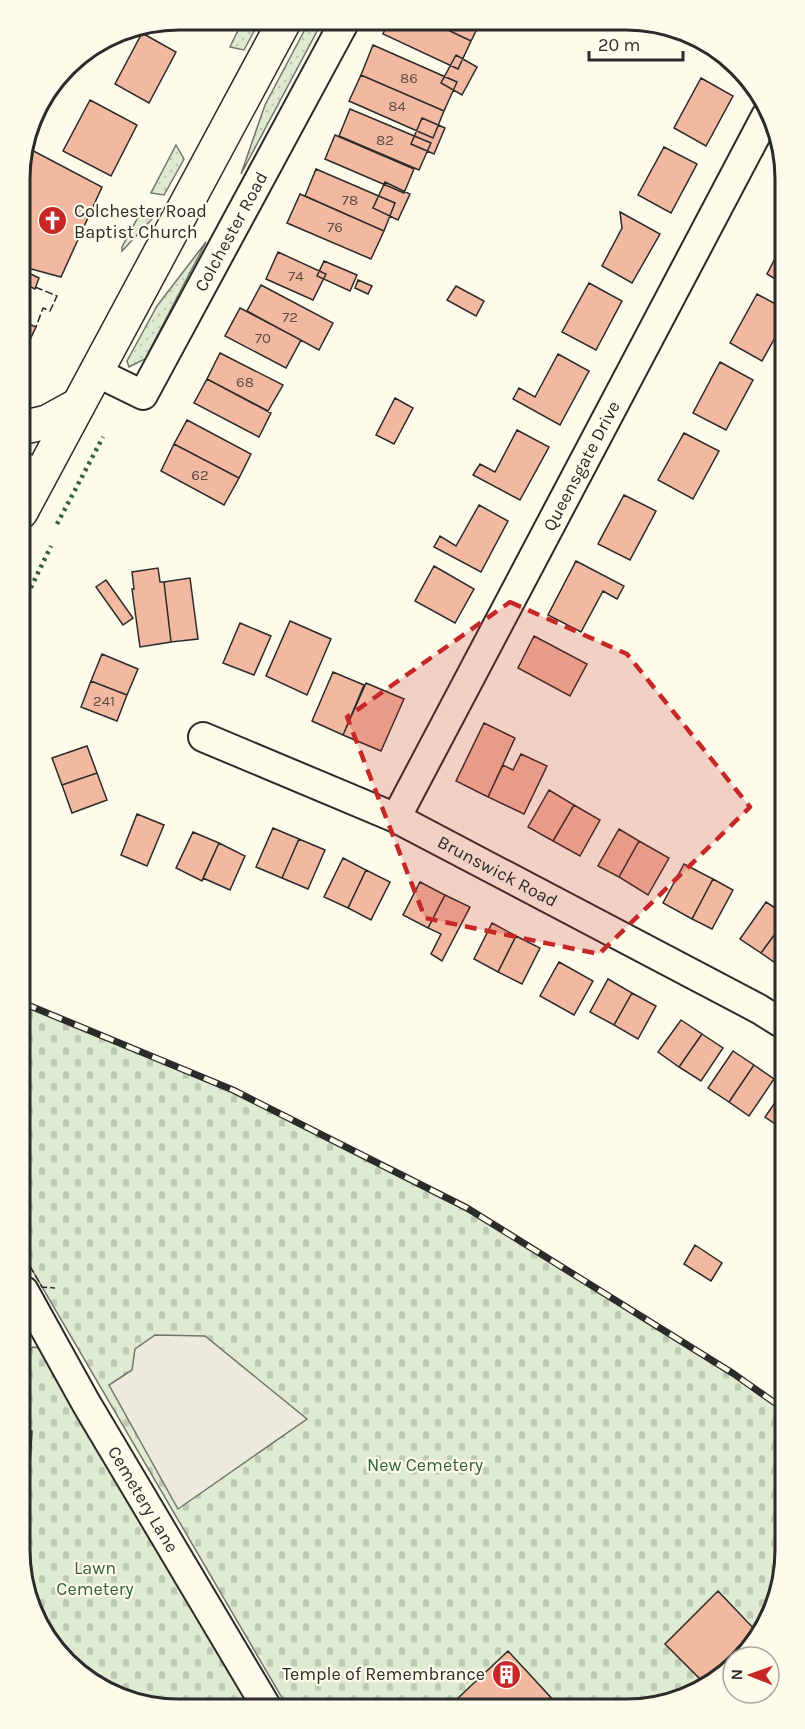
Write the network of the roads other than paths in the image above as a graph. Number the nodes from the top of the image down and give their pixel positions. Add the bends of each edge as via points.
1 (280, 30) edge
2 (340, 30) edge
3 (763, 121) edge
4 (96, 372) junction
5 (78, 405) junction
6 (30, 426) edge
7 (30, 482) edge
8 (203, 737) dead end
9 (396, 818) junction
10 (775, 1019) edge
11 (30, 1301) edge
12 (262, 1699) edge

1 - 4 main road
2 - 4 street, Colchester Road via 142,395
3 - 9 street, Queensgate Drive
4 - 5 main road
5 - 6 main road via 47,422
5 - 7 main road
8 - 9 street, Brunswick Road
9 - 10 street, Brunswick Road
11 - 12 street, Cemetery Lane via 126,1472

